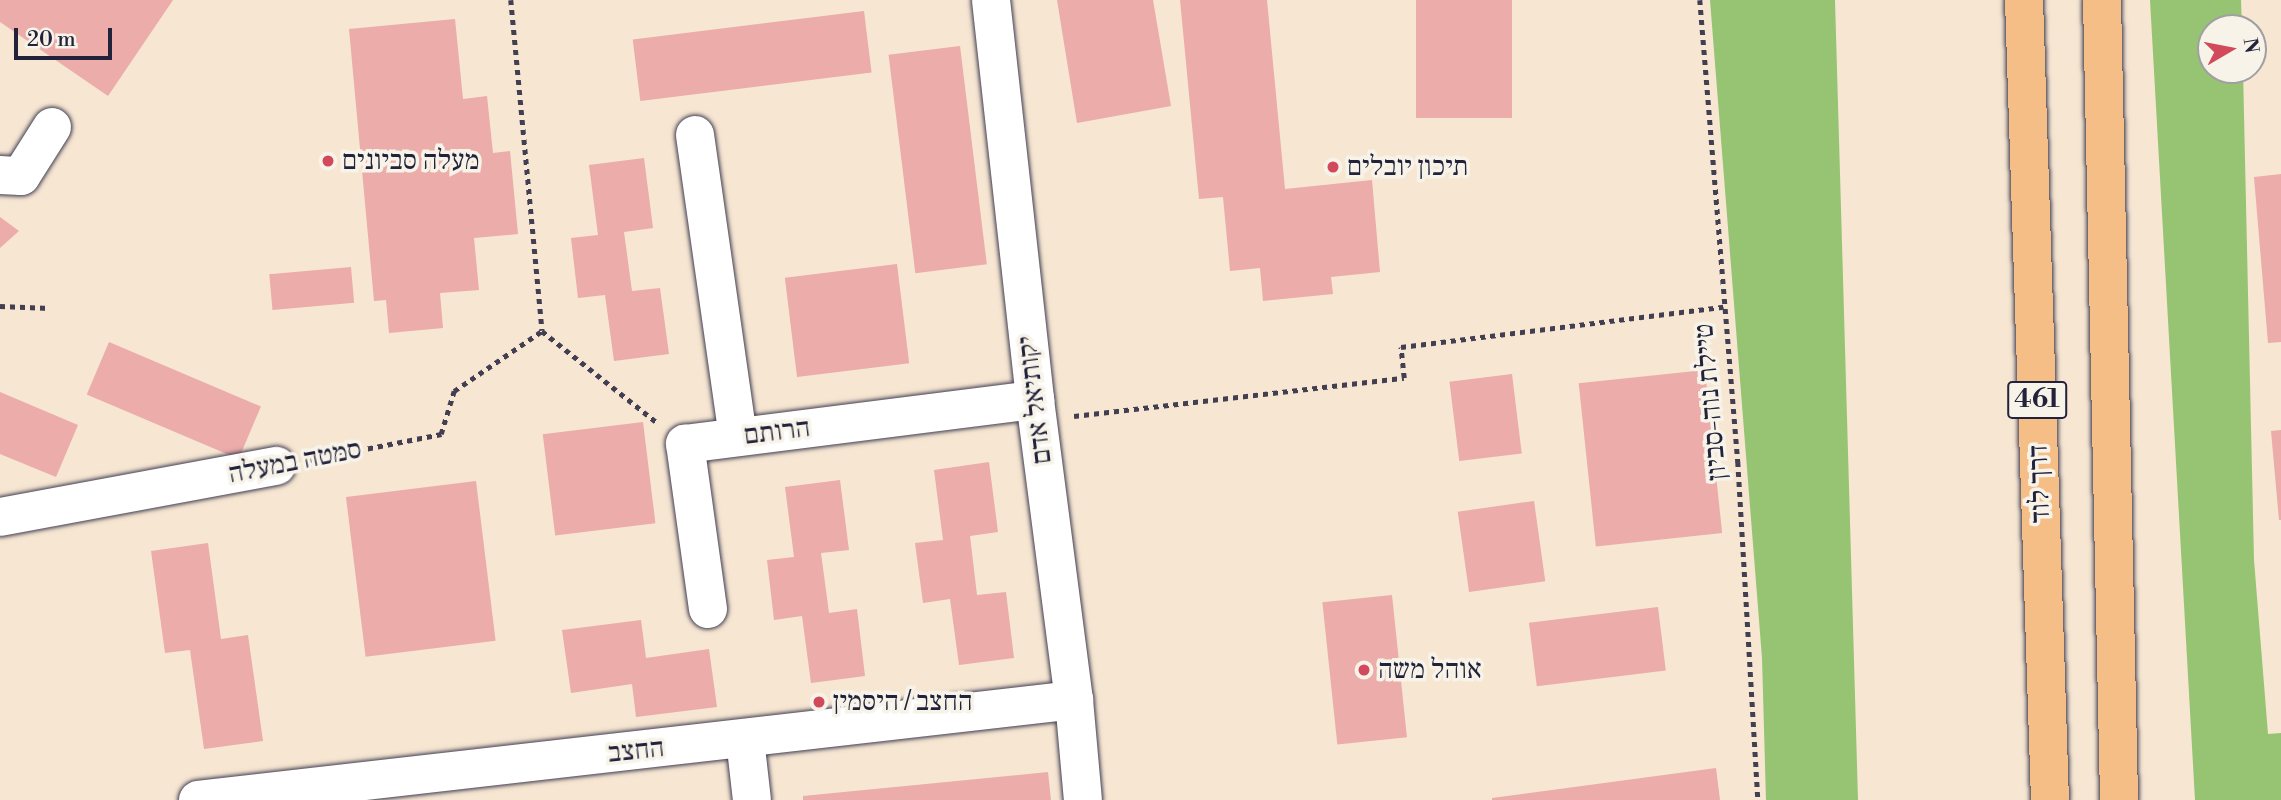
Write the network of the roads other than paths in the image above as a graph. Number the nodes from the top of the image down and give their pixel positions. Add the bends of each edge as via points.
1 (991, 0) edge
2 (2024, 0) edge
3 (2102, 0) edge
4 (52, 127) dead end
5 (695, 135) dead end
6 (0, 175) edge
7 (1036, 410) junction
8 (738, 436) junction
9 (276, 466) road end
10 (0, 517) edge
11 (708, 609) dead end
12 (1074, 701) junction
13 (746, 739) junction
14 (350, 792) edge
15 (198, 800) edge
16 (752, 800) edge
17 (1083, 800) edge
18 (2050, 800) edge
19 (2119, 800) edge

1 - 7 street, יקותיאל אדם
2 - 18 main road, דרך לוד / 461
3 - 19 main road, 461
4 - 6 street via 21,176
5 - 8 street
7 - 8 street, הרותם
7 - 12 street, יקותיאל אדם
8 - 11 street, הרותם via 685,444
9 - 10 street, סמטה במעלה
12 - 13 street, החצב
12 - 17 street, יקותיאל אדם
13 - 14 street, החצב
13 - 16 street
14 - 15 street, החצב

